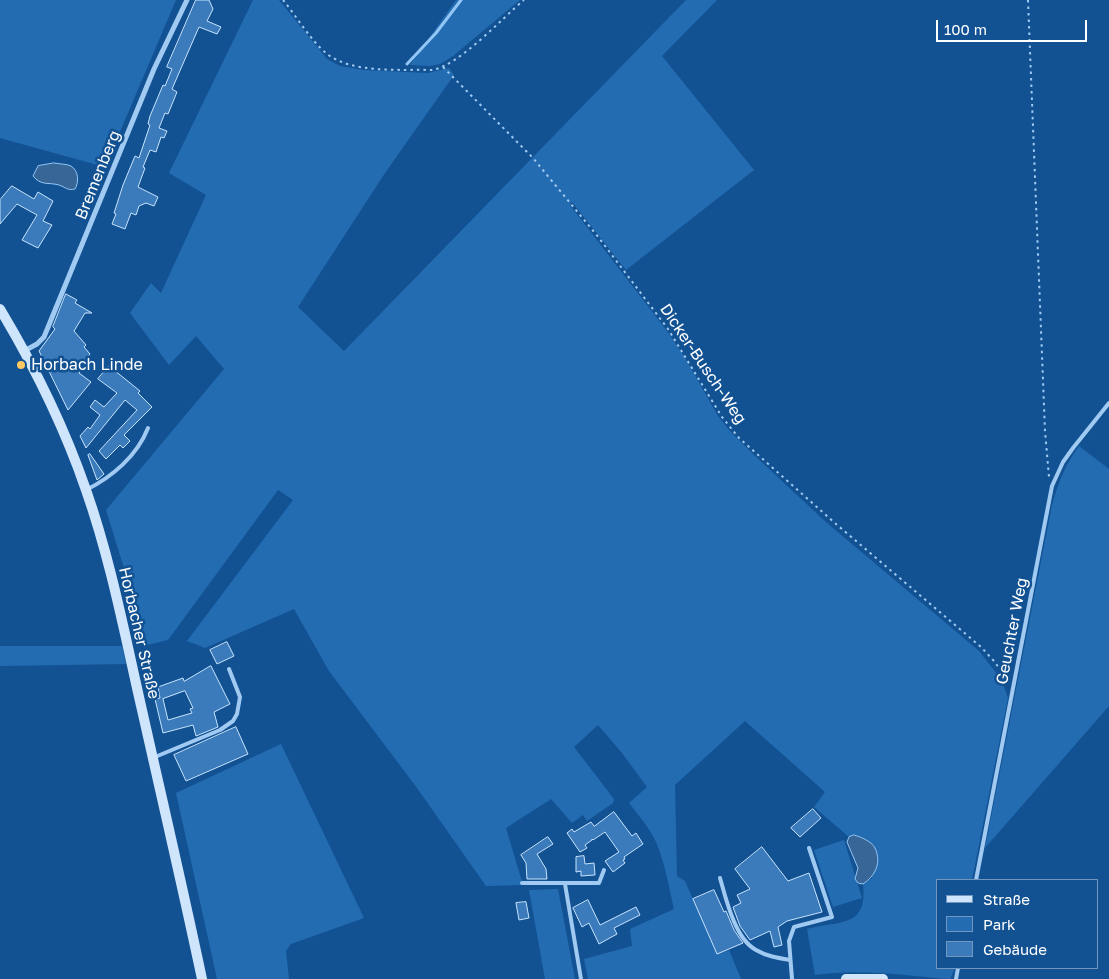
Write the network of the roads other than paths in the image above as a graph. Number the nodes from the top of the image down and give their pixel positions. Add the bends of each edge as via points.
1 (188, 0) edge
2 (0, 309) edge
3 (24, 352) junction
4 (1109, 402) edge
5 (148, 428) dead end
6 (86, 490) junction
7 (229, 669) dead end
8 (153, 758) junction
9 (810, 848) dead end
10 (604, 870) dead end
11 (720, 878) dead end
12 (976, 879) edge
13 (522, 883) dead end
14 (565, 884) junction
15 (790, 960) junction
16 (202, 979) edge
17 (581, 979) edge
18 (792, 979) edge
19 (846, 979) edge
20 (883, 979) edge

1 - 3 street, Bremenberg via 154,69 44,337
2 - 3 main road, Horbacher Straße
3 - 6 main road, Horbacher Straße
4 - 12 lane, Geuchter Weg via 1063,462 1052,486
5 - 6 lane via 142,442 115,473
6 - 8 main road, Horbacher Straße via 110,573
7 - 8 lane via 240,696 238,714 233,720 220,730
8 - 16 main road, Horbacher Straße
9 - 15 lane via 832,918 794,927 789,941
10 - 14 lane via 599,883
11 - 15 lane via 738,929 747,942 754,950
13 - 14 lane
14 - 17 lane
15 - 18 lane
19 - 20 main road

